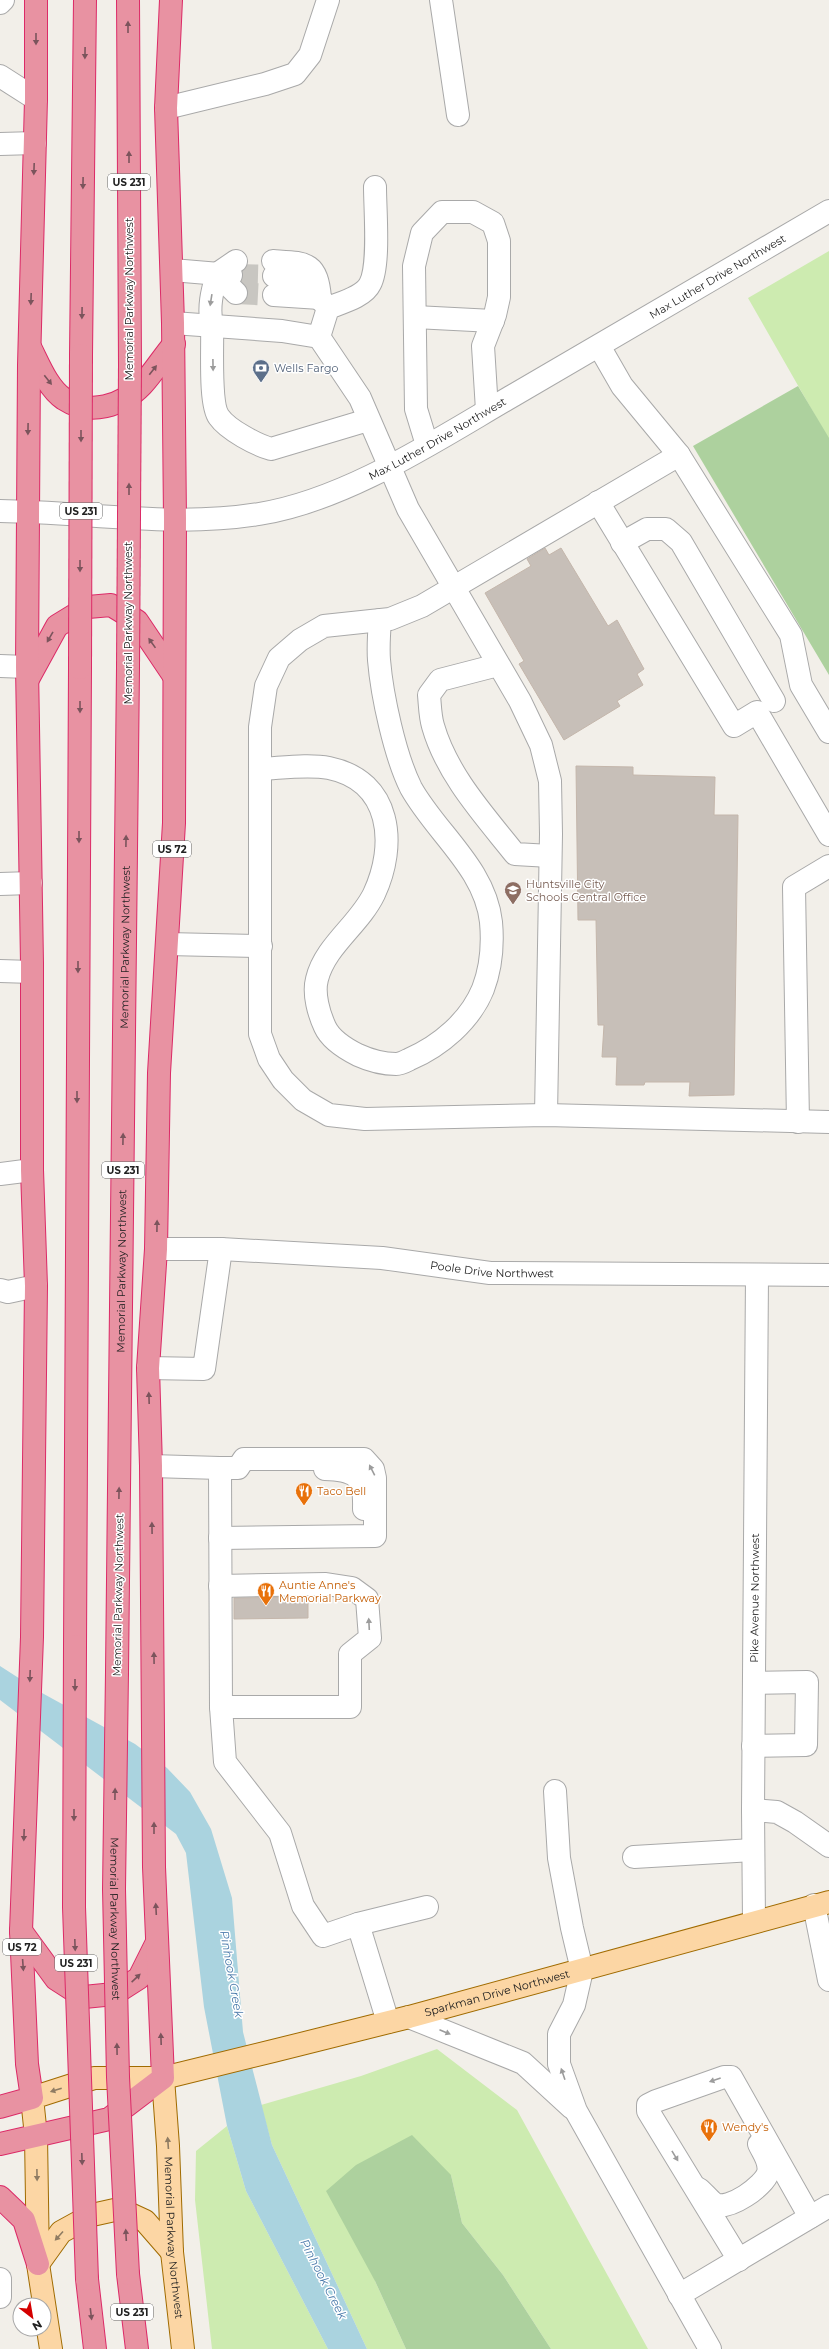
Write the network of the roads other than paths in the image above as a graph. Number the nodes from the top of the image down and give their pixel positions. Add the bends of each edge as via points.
1 (2, 0) edge
2 (36, 0) edge
3 (85, 0) edge
4 (128, 0) edge
5 (171, 0) edge
6 (328, 0) edge
7 (441, 0) edge
8 (0, 3) edge
9 (0, 76) edge
10 (36, 99) junction
11 (166, 108) junction
12 (458, 115) dead end
13 (0, 144) edge
14 (35, 144) junction
15 (375, 187) dead end
16 (829, 211) edge
17 (172, 270) junction
18 (273, 277) tunnel mouth
19 (324, 303) junction
20 (415, 317) junction
21 (493, 321) junction
22 (212, 326) junction
23 (174, 333) junction
24 (319, 337) junction
25 (29, 346) junction
26 (599, 346) junction
27 (487, 410) junction
28 (368, 420) junction
29 (427, 445) junction
30 (679, 454) junction
31 (390, 465) junction
32 (598, 502) junction
33 (0, 511) edge
34 (27, 511) junction
35 (175, 519) junction
36 (622, 543) junction
37 (453, 587) junction
38 (380, 620) junction
39 (498, 665) junction
40 (0, 666) edge
41 (27, 674) junction
42 (174, 676) junction
43 (801, 685) junction
44 (766, 706) junction
45 (829, 732) edge
46 (260, 769) junction
47 (829, 836) edge
48 (550, 856) junction
49 (829, 866) edge
50 (31, 883) junction
51 (0, 884) edge
52 (167, 944) junction
53 (261, 946) junction
54 (0, 971) edge
55 (32, 972) junction
56 (546, 1115) junction
57 (798, 1122) junction
58 (829, 1122) edge
59 (32, 1170) junction
60 (0, 1174) edge
61 (156, 1249) junction
62 (221, 1249) junction
63 (757, 1275) junction
64 (829, 1275) edge
65 (36, 1286) junction
66 (0, 1290) edge
67 (148, 1368) junction
68 (151, 1466) junction
69 (229, 1468) junction
70 (220, 1538) junction
71 (220, 1586) junction
72 (754, 1683) junction
73 (221, 1707) junction
74 (754, 1746) junction
75 (555, 1791) dead end
76 (753, 1810) junction
77 (829, 1846) edge
78 (753, 1850) junction
79 (634, 1857) dead end
80 (822, 1903) edge
81 (427, 1907) dead end
82 (754, 1922) junction
83 (358, 1924) junction
84 (21, 1931) junction
85 (157, 1941) junction
86 (582, 1970) junction
87 (829, 1980) edge
88 (410, 2017) junction
89 (388, 2022) junction
90 (163, 2078) junction
91 (739, 2089) junction
92 (32, 2098) junction
93 (0, 2107) edge
94 (576, 2111) junction
95 (36, 2136) junction
96 (0, 2144) edge
97 (690, 2180) junction
98 (791, 2182) junction
99 (0, 2197) edge
100 (829, 2206) edge
101 (810, 2217) junction
102 (718, 2225) junction
103 (172, 2252) junction
104 (738, 2260) junction
105 (38, 2264) junction
106 (0, 2279) edge
107 (679, 2295) junction
108 (0, 2297) edge
109 (51, 2349) edge
110 (95, 2349) edge
111 (137, 2349) edge
112 (183, 2349) edge
113 (710, 2349) edge

1 - 8 street
2 -> 10 highway, US 72
3 -> 110 highway, US 231, bridge via 74,1907 87,2280
111 -> 4 highway, Memorial Parkway Northwest / US 231, bridge via 128,2274 118,2077 114,1889 128,668
5 - 11 highway, US 72
6 - 11 street via 310,55 295,74 265,84
7 - 12 street
9 - 10 street
10 - 14 highway, US 72
11 - 17 highway, US 72
13 - 14 street
14 -> 25 highway, US 72
15 - 19 street via 374,268 370,285 360,294
16 - 26 street, Max Luther Drive Northwest
17 -> 22 street via 233,276 211,297
17 - 23 highway, US 72
18 - 19 street via 297,278
19 - 24 street
20 - 21 street
20 - 21 street via 414,266 422,233 442,212 473,212 493,223 499,241 499,297
20 - 29 street via 416,409
21 - 27 street via 483,346
22 - 23 street
22 - 24 street via 282,331
22 -> 28 street via 213,403 219,417 258,445 271,449
25 -> 23 highway via 45,377 64,399 91,409 114,405 141,386
23 - 35 highway, US 72
24 - 28 street via 360,398
25 -> 34 highway, US 72
26 - 27 street, Max Luther Drive Northwest
26 - 30 street via 622,386
27 - 29 street, Max Luther Drive Northwest
28 - 31 street
29 - 31 street, Max Luther Drive Northwest
30 - 32 street
30 - 43 street via 791,635
31 - 35 street, Max Luther Drive Northwest via 356,482 289,507 220,519
31 - 37 street via 408,509
32 - 36 street
32 - 37 street
33 - 34 street, Max Luther Drive Northwest
34 - 35 street, Max Luther Drive Northwest
34 - 41 highway, US 72
35 - 42 highway, US 72
36 - 44 street via 647,529 666,529 681,542
36 - 44 street via 734,726
37 - 38 street via 422,606 390,619
37 - 39 street
38 - 46 street via 324,626 300,640 279,658 266,686 260,727
38 - 46 street via 379,659 387,706 396,747 410,786 432,821 460,853 481,887 491,920 491,955 482,991 460,1025 430,1050 398,1064 369,1060 345,1049 326,1029 317,1005 316,980 328,954 356,922 374,894 386,855 386,822 377,798 358,779 329,768
39 - 48 street via 541,745 550,781
39 - 48 street via 440,680 429,695 432,725 449,766 515,854
40 - 41 street
42 -> 41 highway via 137,621 112,605 88,606 57,626
41 - 50 highway, US 72
42 - 52 highway, US 72 via 174,823
43 - 44 street
43 - 45 street
44 - 47 street
46 - 53 street
48 - 56 street
49 - 57 street via 794,887
50 - 51 street
50 - 55 highway, US 72
52 - 53 street
61 -> 52 highway, US 72 via 159,1073
53 - 56 street via 260,1034 269,1059 283,1080 302,1100 329,1115 365,1119
54 - 55 street
55 - 59 highway, US 72
56 - 57 street
57 - 58 street
59 - 60 street
59 - 65 highway, US 72
61 - 62 street, Poole Drive Northwest
61 - 67 highway, US 72
62 - 63 street, Poole Drive Northwest via 382,1258 490,1273
62 - 67 street via 204,1369
63 - 64 street, Poole Drive Northwest
63 - 72 street, Pike Avenue Northwest
65 - 66 street via 8,1292
65 -> 84 highway, US 72 via 32,1637
68 -> 67 highway, US 72
68 - 69 street
85 -> 68 highway, US 72 via 154,1867
69 - 70 street
70 -> 69 street via 370,1536 375,1478 373,1469 364,1460 244,1459
70 - 71 street
71 - 73 street
73 -> 71 street via 350,1707 350,1654 370,1638 367,1599 352,1588 326,1584
72 - 74 street, Pike Avenue Northwest
72 - 74 street via 807,1682 806,1744
73 - 83 street via 225,1762 280,1833 303,1906 323,1936
74 - 76 street, Pike Avenue Northwest
75 - 86 street via 559,1858
76 - 77 street via 776,1812
76 - 78 street, Pike Avenue Northwest
78 - 79 street
78 - 82 street, Pike Avenue Northwest
80 - 82 main road, Sparkman Drive Northwest
80 - 87 street
81 - 83 street
82 - 86 main road, Sparkman Drive Northwest
83 - 89 street
84 -> 85 highway via 56,1979 84,1997 114,1994 139,1978
84 -> 92 highway, US 72 via 27,2064
90 -> 85 highway, US 72
86 - 88 main road, Sparkman Drive Northwest
94 -> 86 street via 559,2064 559,2034 574,2005
88 - 89 main road, Sparkman Drive Northwest
88 -> 94 street via 522,2063
89 - 90 main road, Sparkman Drive Northwest
90 -> 92 main road, Sparkman Drive Northwest via 94,2078
90 - 95 highway, Sparkman Drive Northwest via 108,2119
103 -> 90 main road, Memorial Parkway Northwest
91 -> 97 street via 731,2076 724,2077 648,2105 648,2111
91 - 97 street via 737,2105 768,2163 768,2172 762,2183 742,2198 726,2205 715,2204
91 - 98 street
92 - 93 highway
92 - 95 main road
94 - 107 street
95 - 96 highway, Sparkman Drive Northwest
95 -> 105 main road
97 - 102 street
98 - 101 street
98 - 102 street
99 - 105 highway via 24,2220
100 - 101 street
101 - 104 street
102 - 104 street
103 -> 105 main road via 145,2221 120,2209 92,2215 61,2232
103 - 112 main road, Memorial Parkway Northwest
104 - 107 street
105 - 109 main road
106 - 108 street
107 - 113 street

